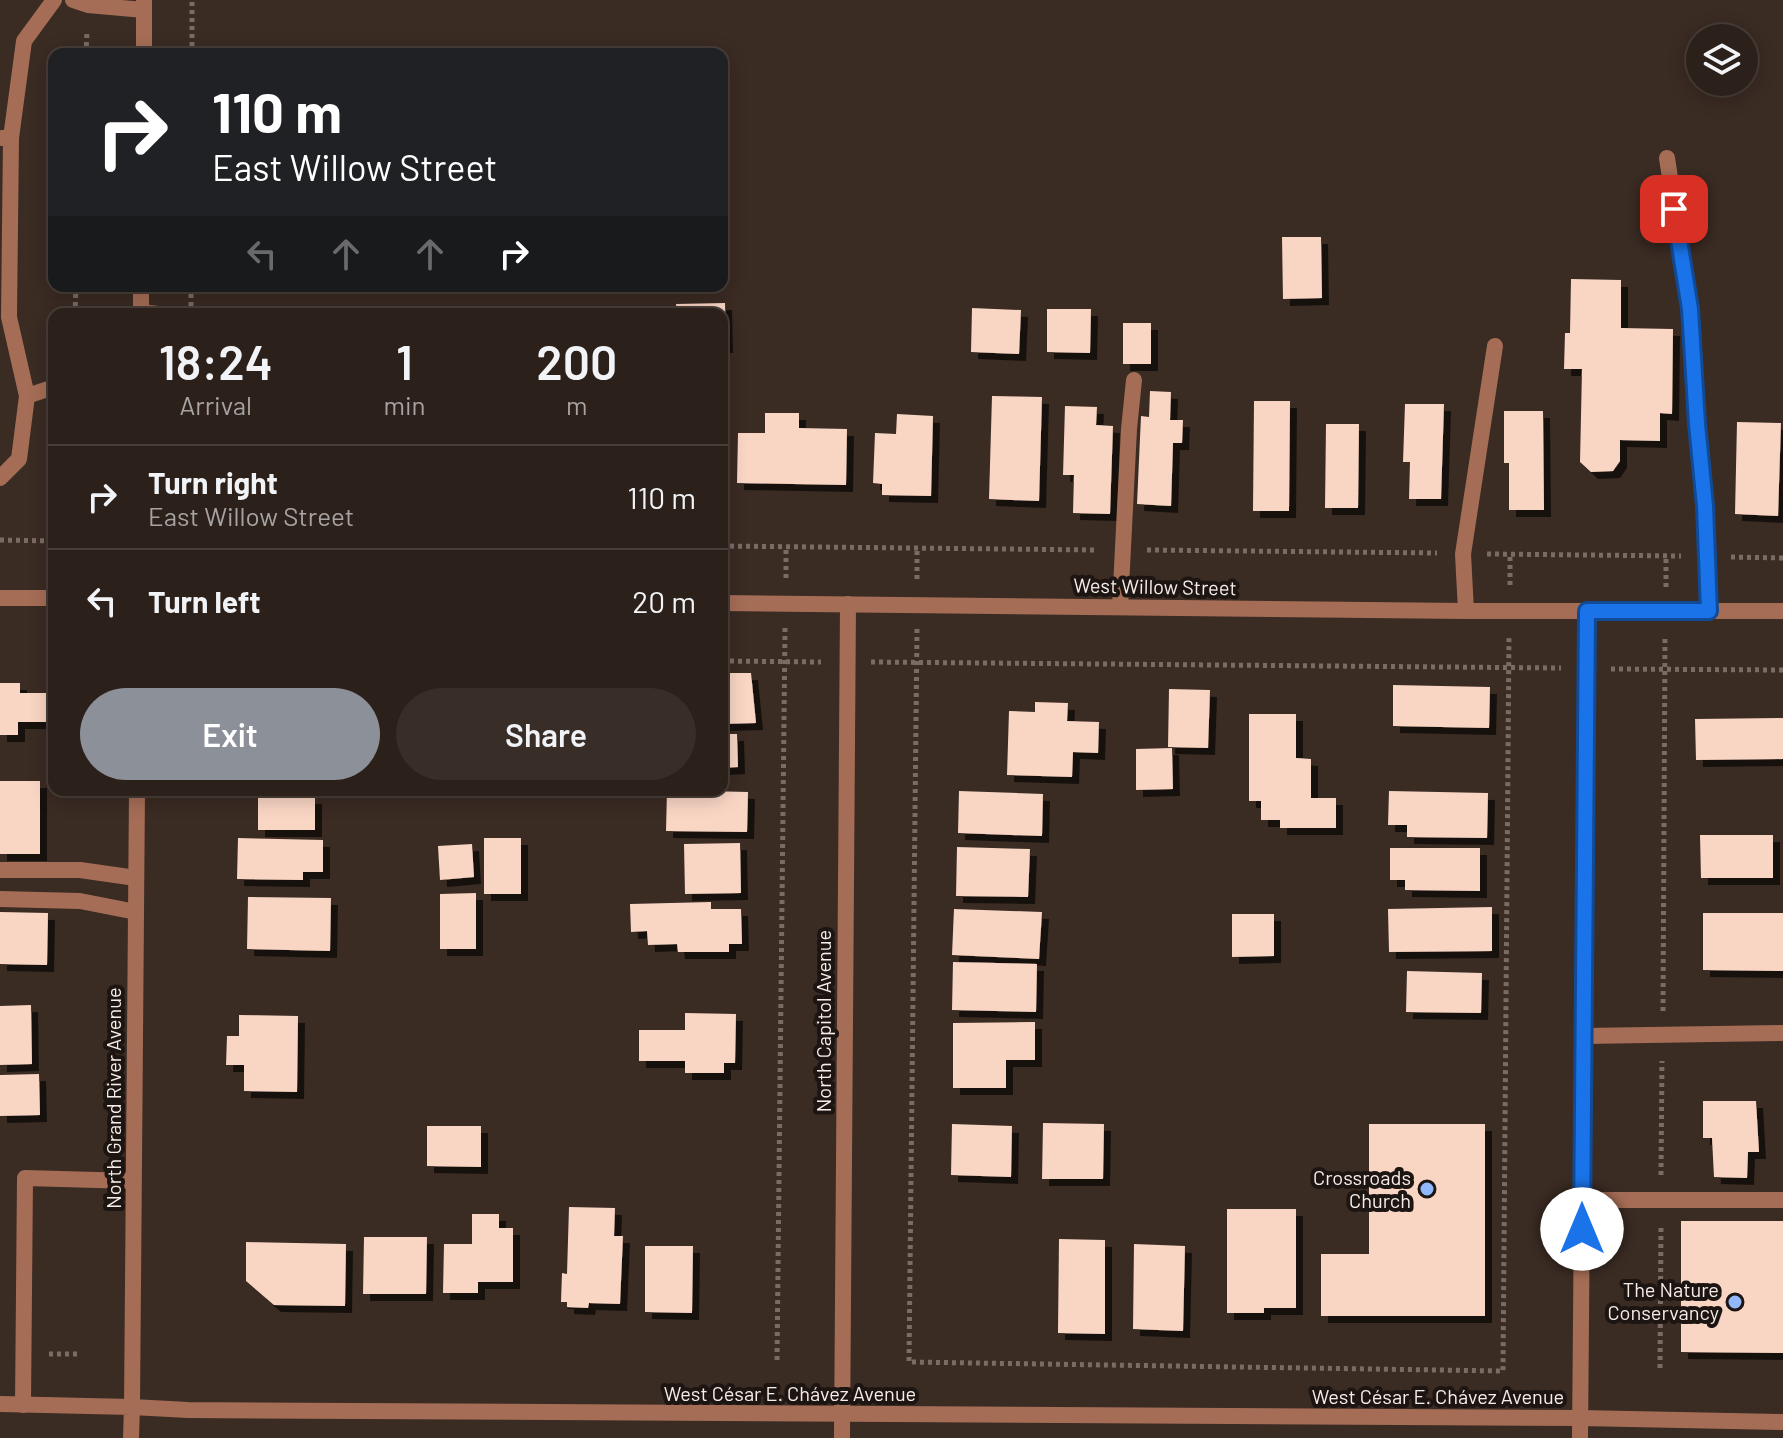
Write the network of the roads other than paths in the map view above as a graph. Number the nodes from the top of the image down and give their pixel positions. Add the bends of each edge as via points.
1 (54, 0) edge
2 (73, 0) edge
3 (144, 5) edge
4 (144, 48) edge
5 (5, 138) edge
6 (1667, 158) dead end
7 (1495, 346) dead end
8 (1134, 380) dead end
9 (48, 389) edge
10 (27, 396) junction
11 (0, 478) edge
12 (0, 598) edge
13 (48, 598) edge
14 (728, 603) edge
15 (848, 604) junction
16 (1120, 607) junction
17 (1466, 611) junction
18 (1587, 611) junction
19 (1709, 611) junction
20 (1783, 611) edge
21 (137, 796) edge
22 (0, 870) edge
23 (136, 878) junction
24 (0, 899) edge
25 (136, 912) junction
26 (1783, 1033) edge
27 (1583, 1036) junction
28 (133, 1181) junction
29 (1582, 1200) junction
30 (1783, 1200) edge
31 (0, 1404) edge
32 (23, 1405) junction
33 (132, 1407) junction
34 (841, 1414) junction
35 (1580, 1418) junction
36 (1783, 1422) edge
37 (131, 1438) edge
38 (842, 1438) edge
39 (1580, 1438) edge

1 - 5 street via 24,41
2 - 3 street
3 - 4 street
5 - 10 street via 9,317
6 - 19 street via 1690,309
7 - 17 street via 1463,554
8 - 16 street
9 - 10 street
10 - 11 street via 19,459
12 - 13 street
14 - 15 street, West Willow Street
15 - 16 street, West Willow Street
15 - 34 street, North Capitol Avenue
16 - 17 street, West Willow Street
17 - 18 street, West Willow Street
18 - 19 street, West Willow Street
18 - 27 street
19 - 20 street, West Willow Street
21 - 23 street, North Grand River Avenue
22 - 23 street via 80,870
23 - 25 street, North Grand River Avenue
24 - 25 street via 80,901
25 - 28 street, North Grand River Avenue
26 - 27 street
27 - 29 street
28 - 32 street via 25,1178
28 - 33 street, North Grand River Avenue
29 - 30 street
29 - 35 street
31 - 32 street, West César E. Chávez Avenue
32 - 33 street, West César E. Chávez Avenue
33 - 34 street, West César E. Chávez Avenue
33 - 37 street, North Grand River Avenue
34 - 35 street, West César E. Chávez Avenue
34 - 38 street, North Capitol Avenue
35 - 36 street, West César E. Chávez Avenue
35 - 39 street

